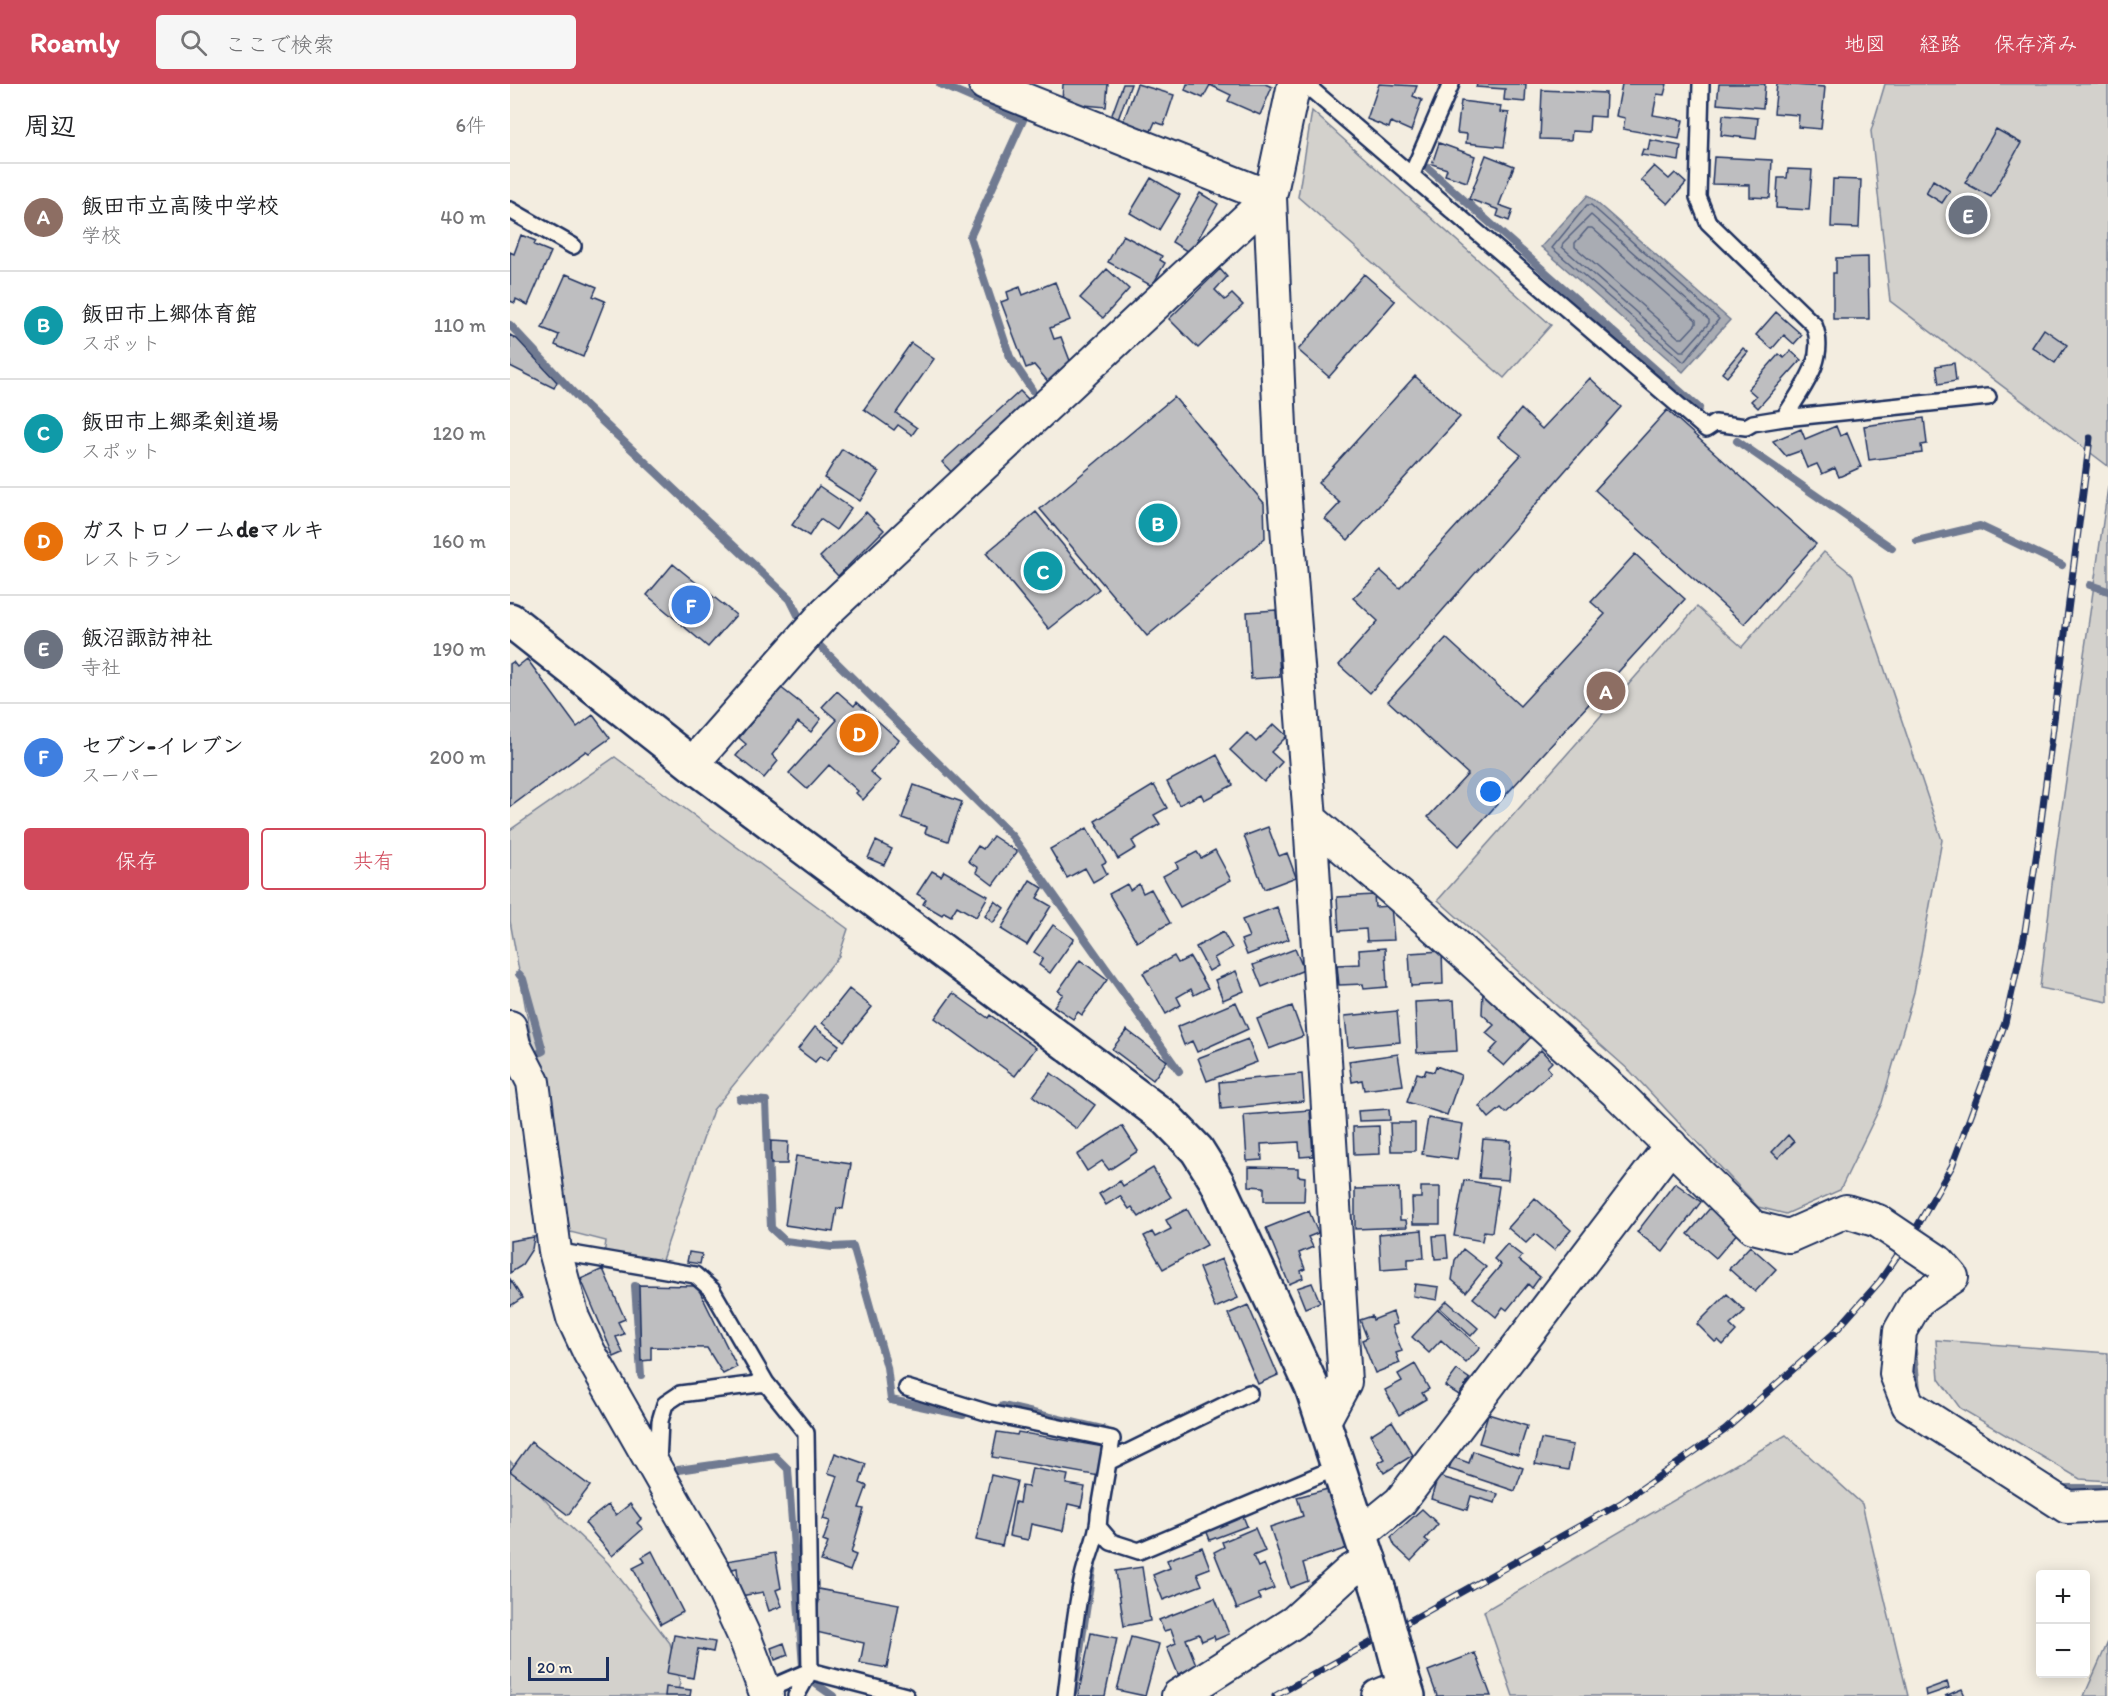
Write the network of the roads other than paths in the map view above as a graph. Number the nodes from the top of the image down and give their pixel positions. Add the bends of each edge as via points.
1 (1294, 84) edge
2 (1305, 84) edge
3 (1451, 84) edge
4 (1701, 84) edge
5 (995, 86) edge
6 (1412, 174) junction
7 (1270, 196) junction
8 (510, 210) edge
9 (573, 246) dead end
10 (1988, 397) dead end
11 (1784, 418) junction
12 (510, 620) edge
13 (692, 764) junction
14 (1310, 819) junction
15 (511, 1039) edge
16 (1671, 1146) junction
17 (555, 1251) junction
18 (766, 1383) junction
19 (907, 1388) dead end
20 (1249, 1393) dead end
21 (1324, 1421) junction
22 (1108, 1462) junction
23 (1340, 1466) junction
24 (658, 1473) junction
25 (2108, 1506) edge
26 (1099, 1528) junction
27 (1370, 1561) junction
28 (810, 1671) junction
29 (1398, 1688) edge
30 (764, 1694) edge
31 (796, 1696) edge
32 (906, 1696) edge
33 (1066, 1696) edge
34 (1178, 1696) edge

1 - 7 street
2 - 6 lane
3 - 6 lane
4 - 11 lane via 1698,197 1708,222 1814,325 1820,340 1816,364
5 - 7 street
6 - 11 lane via 1706,429 1715,423 1746,427
7 - 13 street via 826,612
7 - 14 street via 1281,450
8 - 9 lane
10 - 11 lane
12 - 13 street
13 - 21 street via 1166,1118 1197,1150 1217,1182
14 - 16 street via 1423,916
14 - 21 street via 1345,1382
15 - 17 street via 533,1082
16 - 25 street, bridge via 1753,1227 1789,1236 1846,1211 1878,1221 1939,1262 1952,1277 1917,1300 1900,1331 1896,1374 1908,1405 2067,1507
16 - 27 street via 1400,1502
17 - 18 lane via 695,1275 712,1290
17 - 24 street via 573,1318
18 - 24 lane via 680,1394 665,1404 660,1421
18 - 28 lane via 806,1433
19 - 22 lane via 989,1413 1112,1439
20 - 22 lane
21 - 23 street
22 - 26 lane
23 - 26 lane via 1139,1551 1111,1542
23 - 27 street
24 - 30 street via 717,1575
26 - 33 lane via 1082,1579
27 - 29 street, bridge
27 - 34 street via 1349,1572 1294,1622
28 - 30 lane
28 - 31 lane
28 - 32 lane

